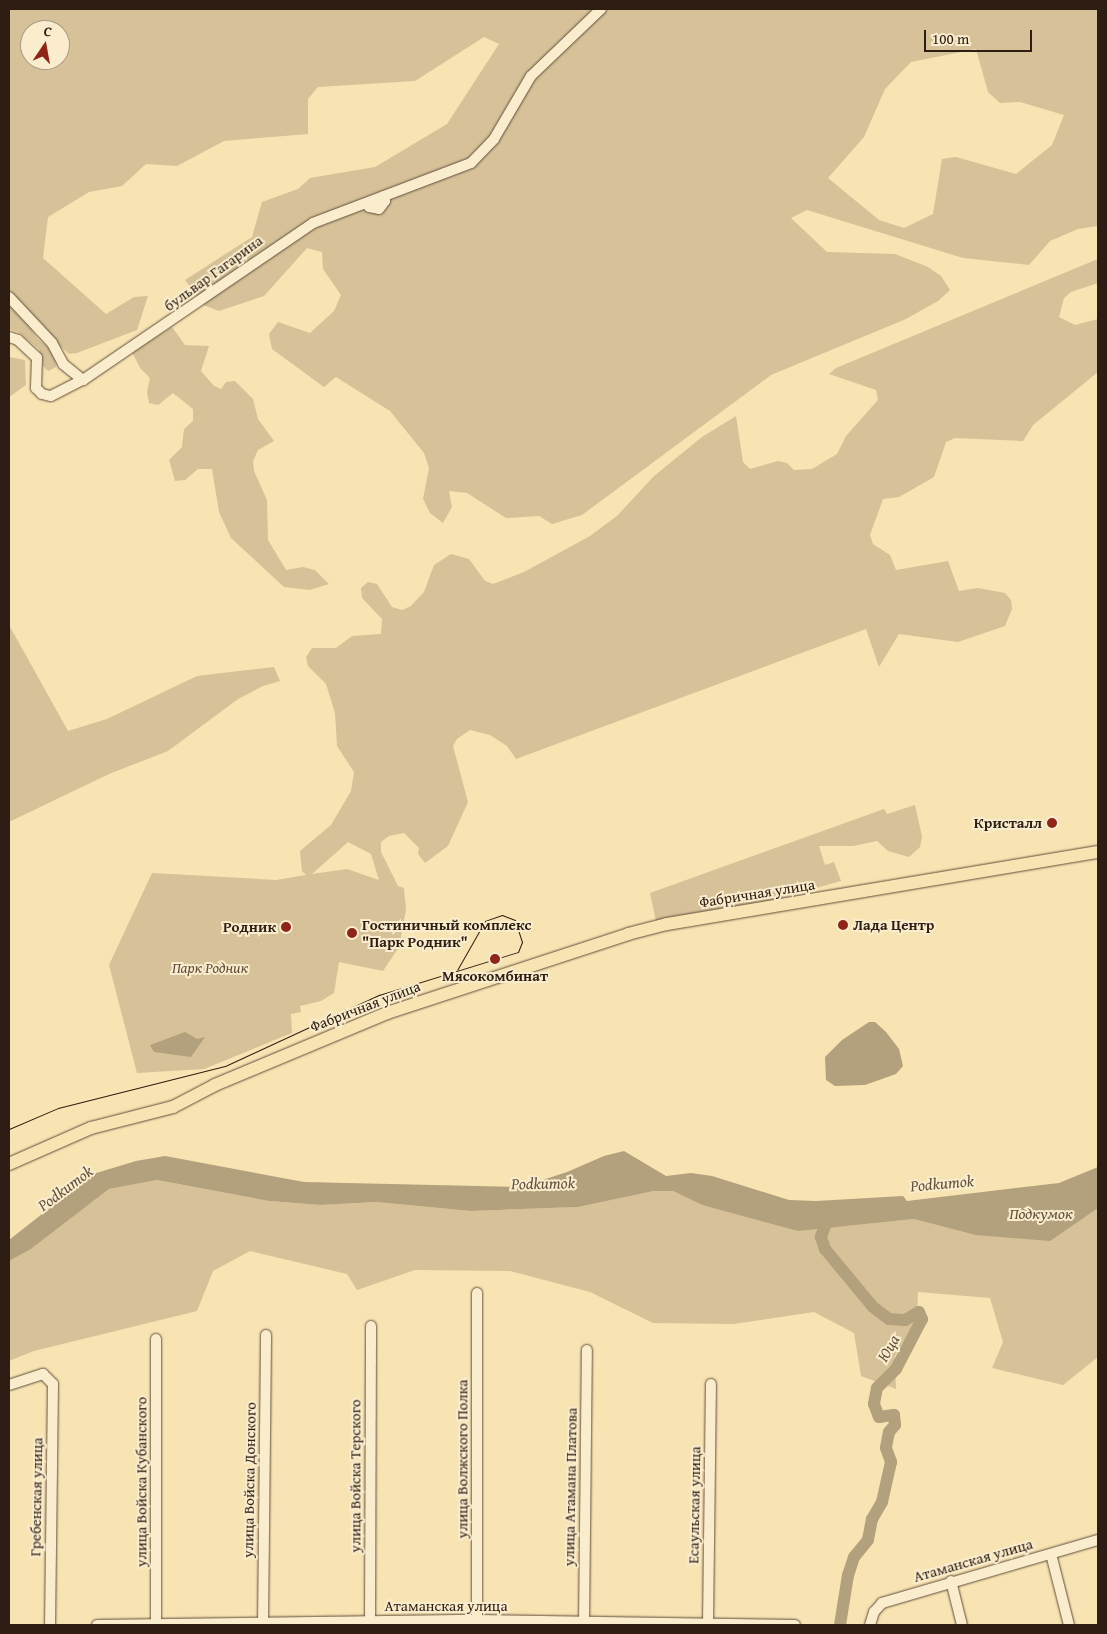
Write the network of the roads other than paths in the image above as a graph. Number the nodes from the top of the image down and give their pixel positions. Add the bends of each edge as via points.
1 (600, 9) edge
2 (9, 297) edge
3 (9, 337) edge
4 (83, 380) junction
5 (1094, 854) edge
6 (9, 1164) edge
7 (477, 1293) dead end
8 (370, 1326) dead end
9 (266, 1335) dead end
10 (156, 1339) dead end
11 (587, 1350) dead end
12 (9, 1384) edge
13 (711, 1384) dead end
14 (1098, 1540) edge
15 (1051, 1554) junction
16 (951, 1581) junction
17 (370, 1623) edge
18 (477, 1623) edge
19 (156, 1624) edge
20 (263, 1624) edge
21 (584, 1624) edge
22 (708, 1624) edge
23 (50, 1625) edge
24 (97, 1625) edge
25 (795, 1625) edge
26 (870, 1625) edge
27 (962, 1625) edge
28 (1069, 1625) edge

1 - 4 street, бульвар Гагарина via 531,76 494,138 471,162 383,196 385,201 379,210 374,210 367,203 312,223
2 - 4 street via 52,343 63,364
3 - 4 street, бульвар Гагарина via 18,340 37,358 36,388 42,394 51,396
5 - 6 main road, Фабричная улица via 667,924 628,934 386,1013 215,1085 173,1108 91,1128
7 - 18 street, улица Волжского Полка
8 - 17 street, улица Войска Терского
9 - 20 street, улица Войска Донского
10 - 19 street, улица Войска Кубанского
11 - 21 street, улица Атамана Платова
12 - 23 street, Гребенская улица via 43,1374 53,1384
13 - 22 street, Есаульская улица
14 - 15 street, Атаманская улица
15 - 16 street, Атаманская улица
15 - 28 street
16 - 26 street, Атаманская улица via 882,1603 874,1612
16 - 27 street
17 - 18 street, Атаманская улица
17 - 20 street, Атаманская улица
18 - 21 street, Атаманская улица
19 - 20 street, Атаманская улица
19 - 24 street, Атаманская улица
21 - 22 street, Атаманская улица
22 - 25 street, Атаманская улица

